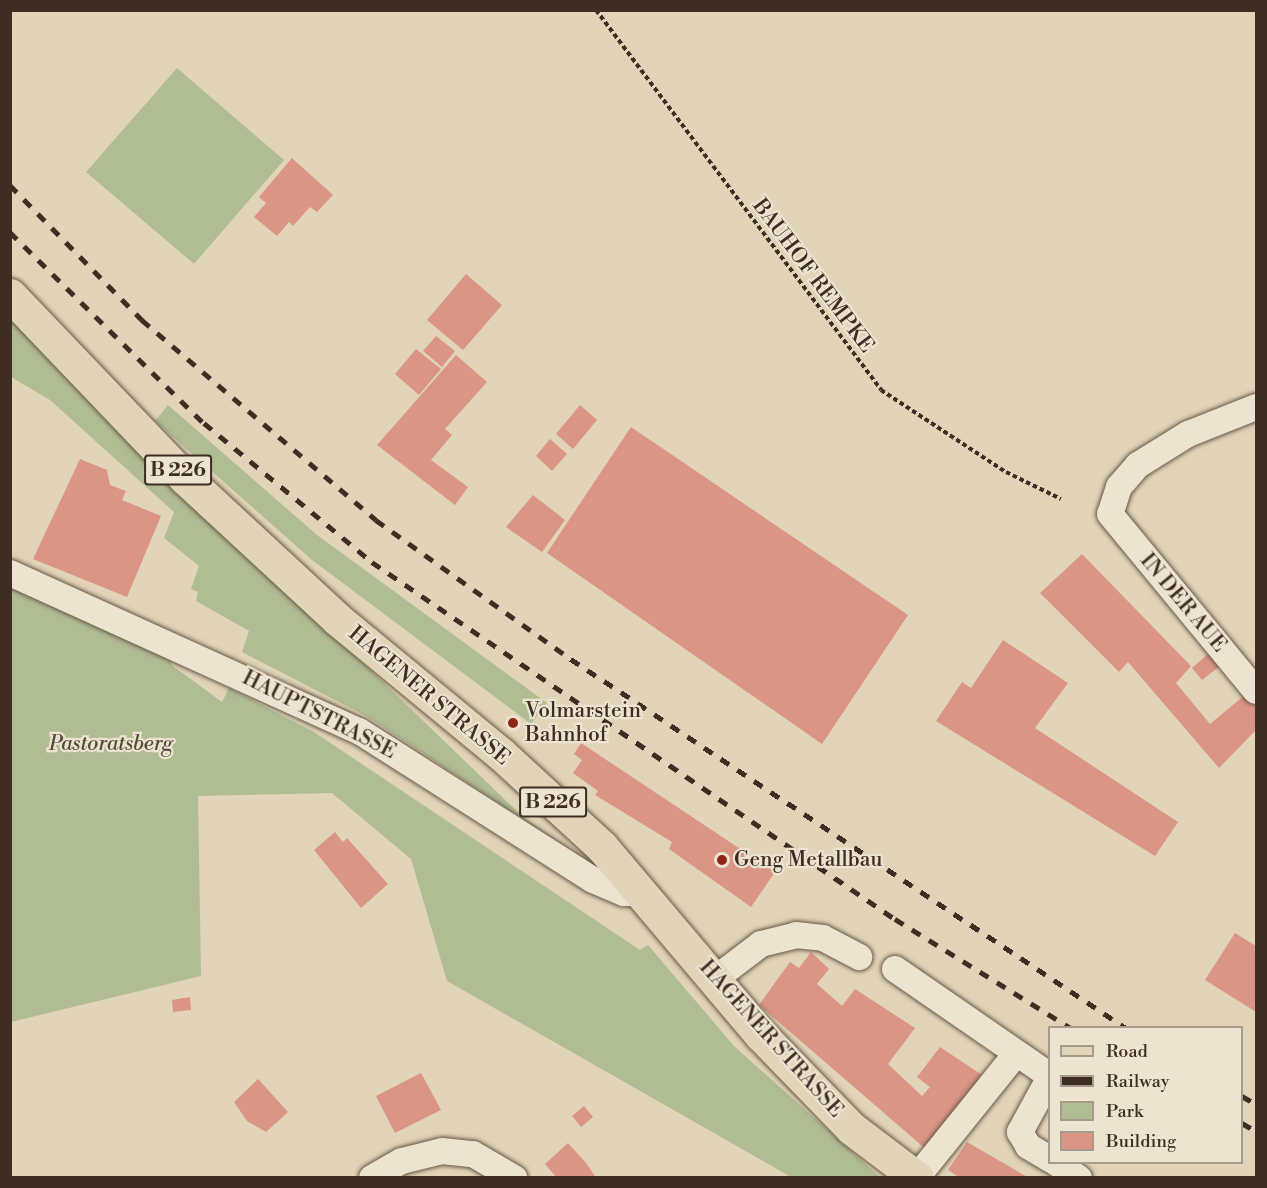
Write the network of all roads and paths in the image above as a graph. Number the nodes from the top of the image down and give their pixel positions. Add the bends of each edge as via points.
1 (596, 10) edge
2 (10, 295) edge
3 (1257, 407) edge
4 (1061, 499) dead end
5 (10, 573) edge
6 (1257, 691) edge
7 (645, 893) junction
8 (859, 957) dead end
9 (895, 969) dead end
10 (715, 979) junction
11 (1016, 1054) junction
12 (1048, 1075) edge
13 (1048, 1080) edge
14 (1048, 1158) edge
15 (1058, 1164) edge
16 (917, 1177) edge
17 (372, 1178) edge
18 (514, 1178) edge
19 (1079, 1178) edge

1 - 4 path, BAUHOF REMPKE via 881,390 1006,472
2 - 7 main road, HAGENER STRASSE / B 226 via 185,478 337,619 501,754
3 - 6 street, IN DER AUE via 1188,434 1138,465 1119,487 1110,514
5 - 7 street, HAUPTSTRASSE via 359,731 593,880 624,893
7 - 10 main road, HAGENER STRASSE / B 226
8 - 10 street via 823,938 788,936 761,944
9 - 11 street
10 - 16 main road, HAGENER STRASSE / B 226 via 851,1128
11 - 12 street
11 - 16 street
13 - 14 street via 1020,1132 1028,1146
15 - 19 street
17 - 18 street via 402,1161 442,1151 473,1154

